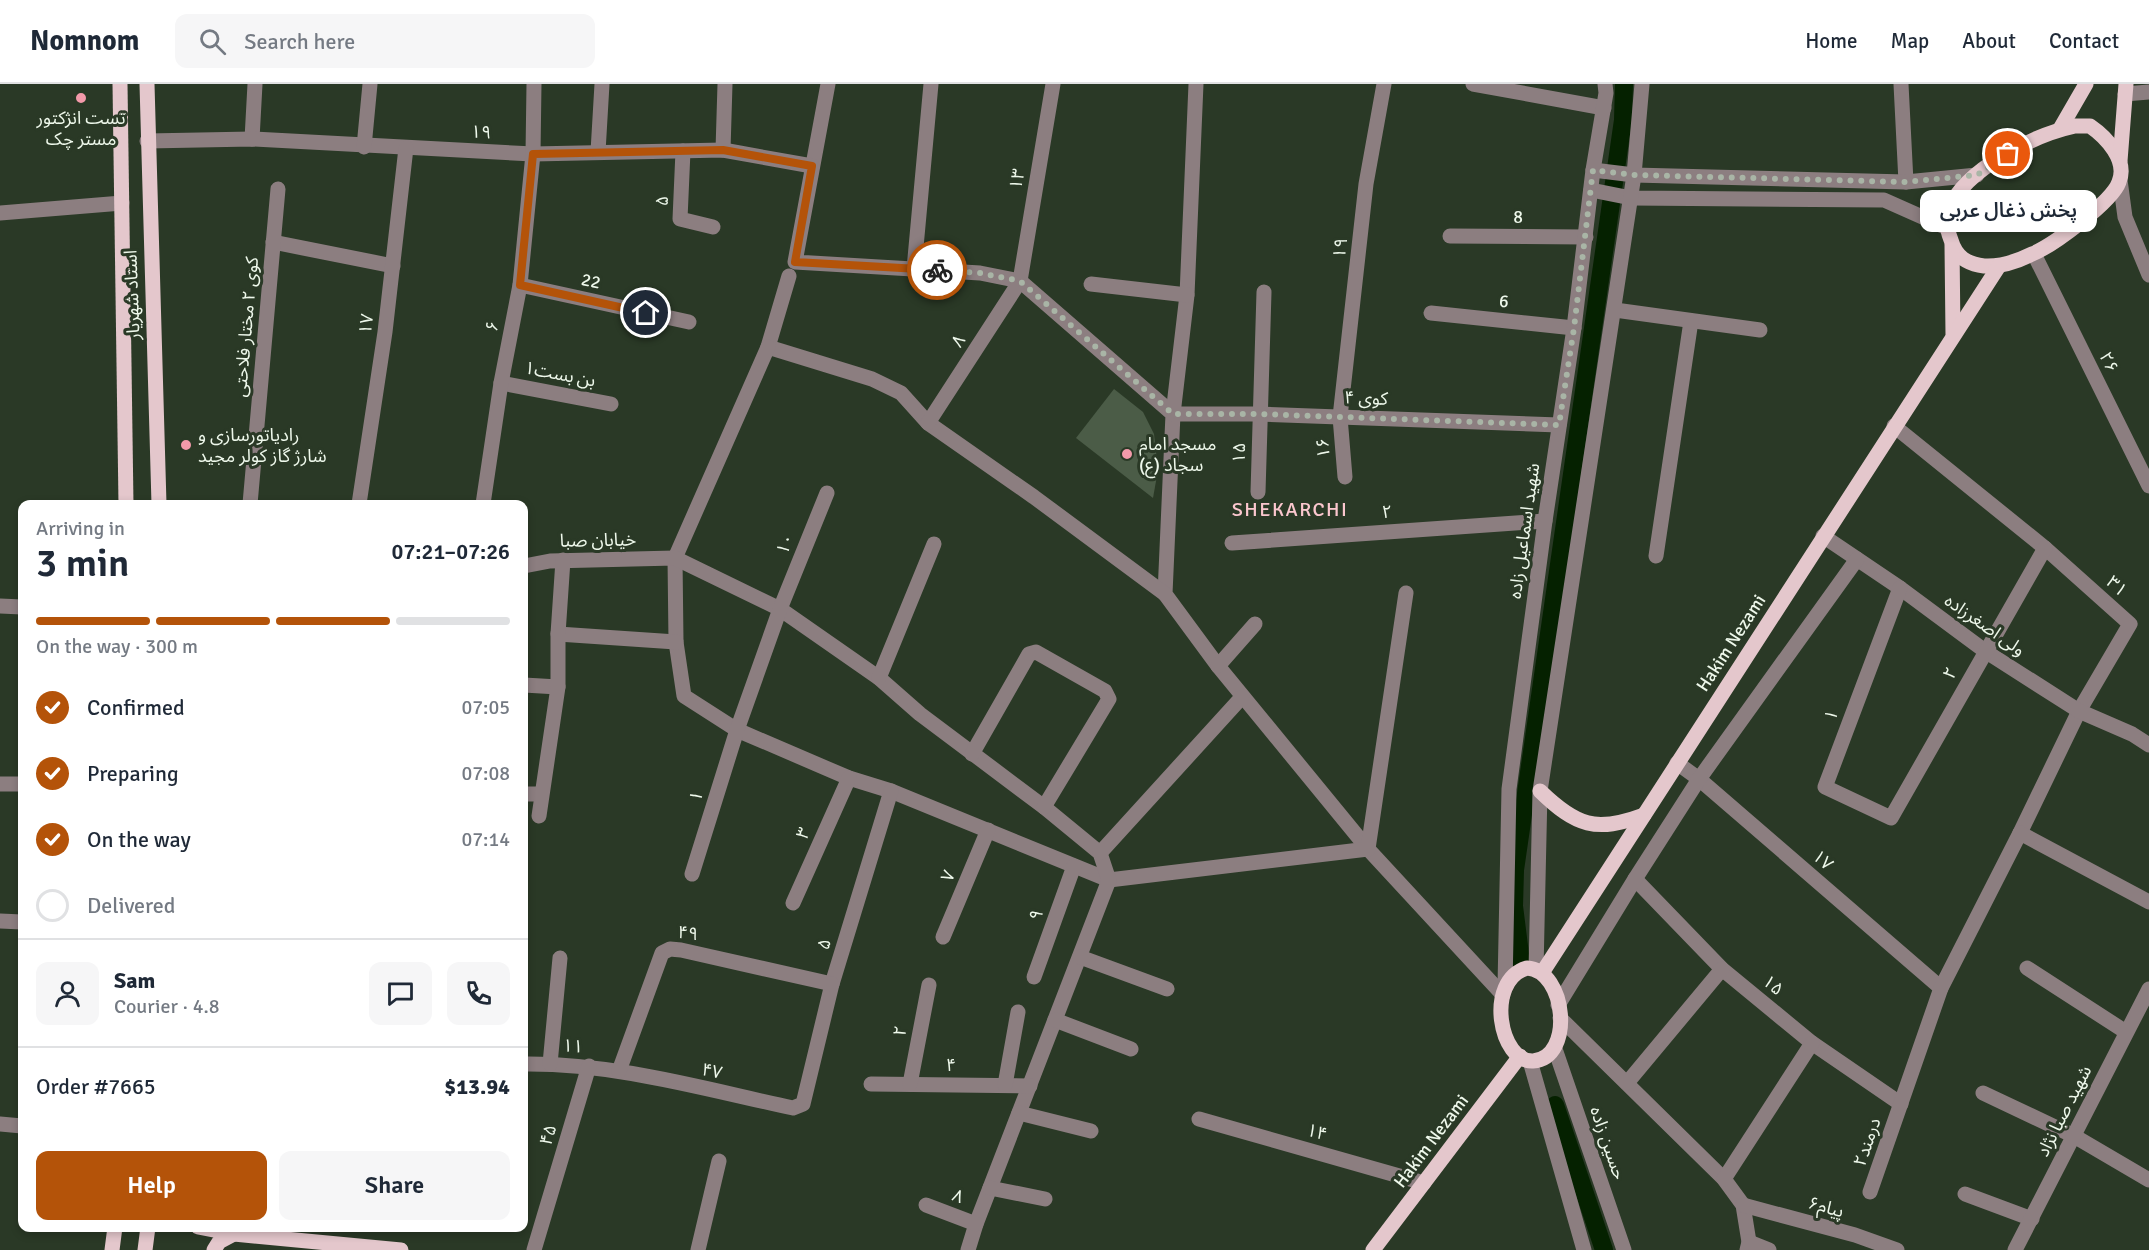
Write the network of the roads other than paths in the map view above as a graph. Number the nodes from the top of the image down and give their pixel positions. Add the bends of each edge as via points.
1 (120, 84) edge
2 (147, 84) edge
3 (255, 84) edge
4 (370, 84) edge
5 (534, 84) edge
6 (602, 84) edge
7 (725, 84) edge
8 (828, 84) edge
9 (931, 84) edge
10 (1053, 84) edge
11 (1196, 84) edge
12 (1384, 84) edge
13 (1473, 84) edge
14 (1605, 84) edge
15 (1642, 84) edge
16 (1901, 84) edge
17 (2086, 84) edge
18 (2126, 89) edge
19 (2149, 92) edge
20 (1604, 108) junction
21 (2060, 129) junction
22 (252, 140) junction
23 (147, 141) junction
24 (364, 147) junction
25 (406, 148) junction
26 (723, 150) junction
27 (683, 151) junction
28 (598, 152) junction
29 (533, 154) junction
30 (2120, 164) junction
31 (812, 166) junction
32 (1593, 170) junction
33 (1634, 175) junction
34 (1977, 175) junction
35 (2121, 180) junction
36 (1906, 182) junction
37 (278, 189) dead end
38 (1591, 190) junction
39 (1631, 198) junction
40 (122, 202) junction
41 (0, 213) edge
42 (713, 227) dead end
43 (1947, 228) junction
44 (1450, 236) dead end
45 (1586, 237) junction
46 (273, 242) junction
47 (1952, 245) junction
48 (2034, 254) junction
49 (393, 266) junction
50 (1999, 266) junction
51 (914, 269) junction
52 (2149, 275) edge
53 (789, 276) dead end
54 (1020, 281) junction
55 (1091, 284) dead end
56 (520, 285) junction
57 (1264, 292) dead end
58 (1186, 295) junction
59 (1614, 310) junction
60 (1431, 313) dead end
61 (1692, 321) junction
62 (689, 322) dead end
63 (1574, 328) junction
64 (1760, 330) dead end
65 (1953, 334) junction
66 (768, 347) junction
67 (501, 383) junction
68 (611, 404) dead end
69 (1173, 414) junction
70 (1259, 414) junction
71 (1340, 417) junction
72 (928, 423) junction
73 (1559, 425) junction
74 (1894, 426) junction
75 (1345, 477) dead end
76 (2149, 486) edge
77 (1258, 492) dead end
78 (827, 494) dead end
79 (126, 500) edge
80 (159, 500) edge
81 (250, 500) edge
82 (360, 500) edge
83 (484, 500) edge
84 (1545, 521) junction
85 (1823, 536) junction
86 (1232, 543) dead end
87 (933, 544) dead end
88 (2046, 548) junction
89 (1656, 556) dead end
90 (675, 558) junction
91 (1857, 559) junction
92 (563, 560) junction
93 (528, 565) edge
94 (1900, 588) junction
95 (1406, 593) dead end
96 (1165, 594) junction
97 (0, 606) edge
98 (18, 607) edge
99 (780, 609) junction
100 (1255, 624) dead end
101 (558, 634) junction
102 (676, 642) junction
103 (1985, 651) junction
104 (1218, 666) junction
105 (879, 678) junction
106 (528, 685) edge
107 (558, 687) junction
108 (1242, 697) junction
109 (2079, 711) junction
110 (737, 730) junction
111 (2149, 745) edge
112 (972, 754) junction
113 (1677, 763) junction
114 (849, 778) junction
115 (1699, 779) junction
116 (0, 784) edge
117 (18, 784) edge
118 (891, 791) junction
119 (1540, 791) junction
120 (528, 794) edge
121 (541, 794) junction
122 (1044, 807) junction
123 (1644, 815) junction
124 (539, 816) dead end
125 (1891, 818) joint
126 (988, 831) junction
127 (2020, 833) junction
128 (1368, 849) junction
129 (1100, 853) junction
130 (1074, 866) junction
131 (692, 874) dead end
132 (1635, 879) junction
133 (1109, 880) junction
134 (2149, 902) edge
135 (793, 903) dead end
136 (0, 921) edge
137 (18, 922) edge
138 (943, 938) dead end
139 (1080, 957) junction
140 (560, 958) dead end
141 (2026, 968) dead end
142 (1722, 969) junction
143 (1539, 972) junction
144 (1034, 977) dead end
145 (832, 984) junction
146 (929, 985) dead end
147 (1941, 988) junction
148 (1167, 989) dead end
149 (2149, 989) edge
150 (1504, 991) junction
151 (1018, 1012) dead end
152 (1559, 1012) junction
153 (1055, 1020) junction
154 (2126, 1032) junction
155 (1812, 1043) junction
156 (1131, 1049) dead end
157 (1555, 1049) junction
158 (1525, 1059) junction
159 (528, 1064) edge
160 (550, 1064) junction
161 (589, 1066) junction
162 (619, 1071) junction
163 (1627, 1083) junction
164 (871, 1084) dead end
165 (910, 1084) junction
166 (1005, 1085) junction
167 (1030, 1086) junction
168 (1983, 1092) dead end
169 (1901, 1104) junction
170 (797, 1108) joint
171 (1019, 1113) junction
172 (1199, 1119) dead end
173 (0, 1124) edge
174 (18, 1126) edge
175 (1091, 1131) dead end
176 (2074, 1136) junction
177 (719, 1161) dead end
178 (1724, 1179) junction
179 (2149, 1180) edge
180 (1424, 1183) junction
181 (990, 1188) junction
182 (1870, 1192) dead end
183 (1965, 1194) dead end
184 (1045, 1199) dead end
185 (926, 1205) dead end
186 (1743, 1205) junction
187 (2032, 1219) junction
188 (976, 1224) junction
189 (114, 1232) edge
190 (147, 1232) edge
191 (224, 1232) edge
192 (234, 1234) junction
193 (1748, 1246) edge
194 (112, 1250) edge
195 (145, 1250) edge
196 (214, 1250) edge
197 (401, 1250) edge
198 (534, 1250) edge
199 (698, 1250) edge
200 (968, 1250) edge
201 (1373, 1250) edge
202 (1584, 1250) edge
203 (1624, 1250) edge
204 (1769, 1250) edge
205 (1897, 1250) edge
206 (2015, 1250) edge

1 - 40 main road, استاد شهریار
2 - 23 main road, استاد شهریار
3 - 22 street
4 - 24 street
5 - 29 street, ۶
6 - 28 street
7 - 26 street
8 - 31 street
9 - 51 street
10 - 54 street, ۱۳
11 - 58 street
12 - 71 street, ۱۹ via 1366,184
13 - 20 street
14 - 20 street, شهید اسماعیل زاده
15 - 33 street
16 - 36 street
17 - 21 main road
18 - 19 street
18 - 30 main road
20 - 32 street, شهید اسماعیل زاده
21 - 30 main road via 2090,126 2109,142
21 - 34 main road via 2027,143
22 - 23 street, ۱۹
22 - 24 street, ۱۹
23 - 80 main road, استاد شهریار
24 - 25 street, ۱۹
25 - 29 street, ۱۹
25 - 49 street, ۱۷
26 - 27 street, ۱۹
26 - 31 street, ۱۹
27 - 28 street, ۱۹
27 - 42 street, ۵ via 680,219
28 - 29 street, ۱۹
29 - 56 street, ۶
30 - 35 main road
31 - 51 street via 795,262
32 - 33 street
32 - 38 street, شهید اسماعیل زاده
33 - 36 street
33 - 39 street
34 - 36 street
34 - 43 main road via 1959,191 1948,211
35 - 48 main road via 2094,210
35 - 52 street via 2125,217
37 - 46 street, کوی ۲ مختار فلاحتی
38 - 39 street
38 - 45 street, شهید اسماعیل زاده
39 - 43 street via 1884,200
39 - 59 street
40 - 41 street
40 - 79 main road, استاد شهریار
43 - 47 main road
44 - 45 street, 8
45 - 63 street, شهید اسماعیل زاده
46 - 49 street
46 - 81 street, کوی ۲ مختار فلاحتی
47 - 50 main road via 1969,263
47 - 65 main road
48 - 50 main road
48 - 76 street, ۲۶
49 - 82 street, ۱۷
50 - 65 main road, Hakim Nezami
51 - 54 street via 980,273
53 - 66 street
54 - 69 street
54 - 72 street, ۸
55 - 58 street
56 - 62 street, 22
56 - 67 street, ۶
57 - 70 street, ۱۵
58 - 69 street
59 - 61 street
59 - 119 street
60 - 63 street, 6
61 - 64 street
61 - 89 street
63 - 73 street, شهید اسماعیل زاده
65 - 74 main road, Hakim Nezami
66 - 72 street via 872,379 901,393
66 - 90 street
67 - 68 street, بن بست۱
67 - 83 street, ۶
69 - 70 street, کوی ۴
69 - 96 street
70 - 71 street, کوی ۴
70 - 77 street, ۱۵
71 - 73 street, کوی ۴
71 - 75 street, ۱۶
72 - 96 street
73 - 84 street, شهید اسماعیل زاده
74 - 85 main road, Hakim Nezami
74 - 88 street, ۳۱
78 - 99 street, ۱۰
84 - 86 street, ۲
84 - 150 street, شهید اسماعیل زاده via 1509,789
85 - 91 street, ولی اصغرزاده
85 - 113 main road, Hakim Nezami
87 - 105 street
88 - 103 street, ۲
88 - 109 street, ۳۱ via 2130,624
90 - 92 street, خیابان صبا
90 - 99 street
90 - 102 street
91 - 94 street, ولی اصغرزاده
91 - 115 street
92 - 93 street, خیابان صبا
92 - 101 street
94 - 103 street, ولی اصغرزاده
94 - 125 street, ۱ via 1825,787
95 - 128 street
96 - 104 street
97 - 98 street
99 - 105 street
99 - 110 street, ۱۰
100 - 104 street
101 - 102 street
101 - 107 street
102 - 110 street via 684,696
103 - 109 street, ولی اصغرزاده
103 - 125 street, ۲
104 - 108 street
105 - 112 street
106 - 107 street
107 - 121 street
108 - 128 street
108 - 129 street
109 - 111 street, ولی اصغرزاده
109 - 127 street, ۳۱
110 - 114 street
110 - 131 street, ۱
112 - 122 street
112 - 122 street via 1029,654 1036,652 1105,691 1109,699
113 - 115 street, ۱۷
113 - 123 main road, Hakim Nezami
114 - 118 street
114 - 135 street, ۳
115 - 132 street
115 - 147 street, ۱۷
116 - 117 street
118 - 126 street
118 - 145 street, ۵
119 - 123 main road via 1559,809 1596,825 1620,824
119 - 143 street
120 - 121 street
121 - 124 street
122 - 129 street
123 - 143 main road, Hakim Nezami
126 - 130 street
126 - 138 street, ۷
127 - 134 street
127 - 147 street, ۳۱
128 - 133 street
128 - 150 street
129 - 133 street
130 - 133 street
130 - 144 street, ۹
132 - 142 street, ۱۵
132 - 152 street
133 - 139 street
136 - 137 street
139 - 148 street
139 - 153 street
140 - 160 street
141 - 154 street
142 - 155 street, ۱۵
142 - 163 street
143 - 150 main road via 1527,968 1515,973
143 - 152 main road via 1553,986
145 - 162 street, ۴۹ via 670,949 662,953
145 - 170 street, ۵ via 803,1104
146 - 165 street, ۲
147 - 169 street, درمند۲
149 - 154 street, شهید صبا نژاد
150 - 158 main road via 1500,1014 1503,1026 1509,1042
151 - 166 street
152 - 157 main road
152 - 163 street
153 - 156 street
153 - 167 street
154 - 176 street, شهید صبا نژاد
155 - 169 street, ۱۵
155 - 178 street
157 - 158 main road via 1546,1058
157 - 203 street, حسین زاده
158 - 180 main road, Hakim Nezami
158 - 202 street
159 - 160 street, ۱۱
160 - 161 street, ۱۱
161 - 162 street, ۱۱
161 - 198 street, ۴۵
162 - 170 street, ۴۷
163 - 178 street
164 - 165 street, ۴
165 - 166 street, ۴
166 - 167 street, ۴
167 - 171 street
168 - 176 street
169 - 182 street, درمند۲
171 - 175 street
171 - 181 street
172 - 180 street, ۱۴
173 - 174 street
176 - 179 street
176 - 187 street, شهید صبا نژاد
177 - 199 street
178 - 186 street
180 - 201 main road, Hakim Nezami
181 - 184 street
181 - 188 street
183 - 187 street
185 - 188 street, ۸
186 - 193 street
186 - 205 street, ۶پیام
187 - 206 street, شهید صبا نژاد
188 - 200 street
189 - 194 main road
190 - 195 main road
191 - 192 main road
192 - 196 main road via 219,1242
192 - 197 main road
193 - 204 street

